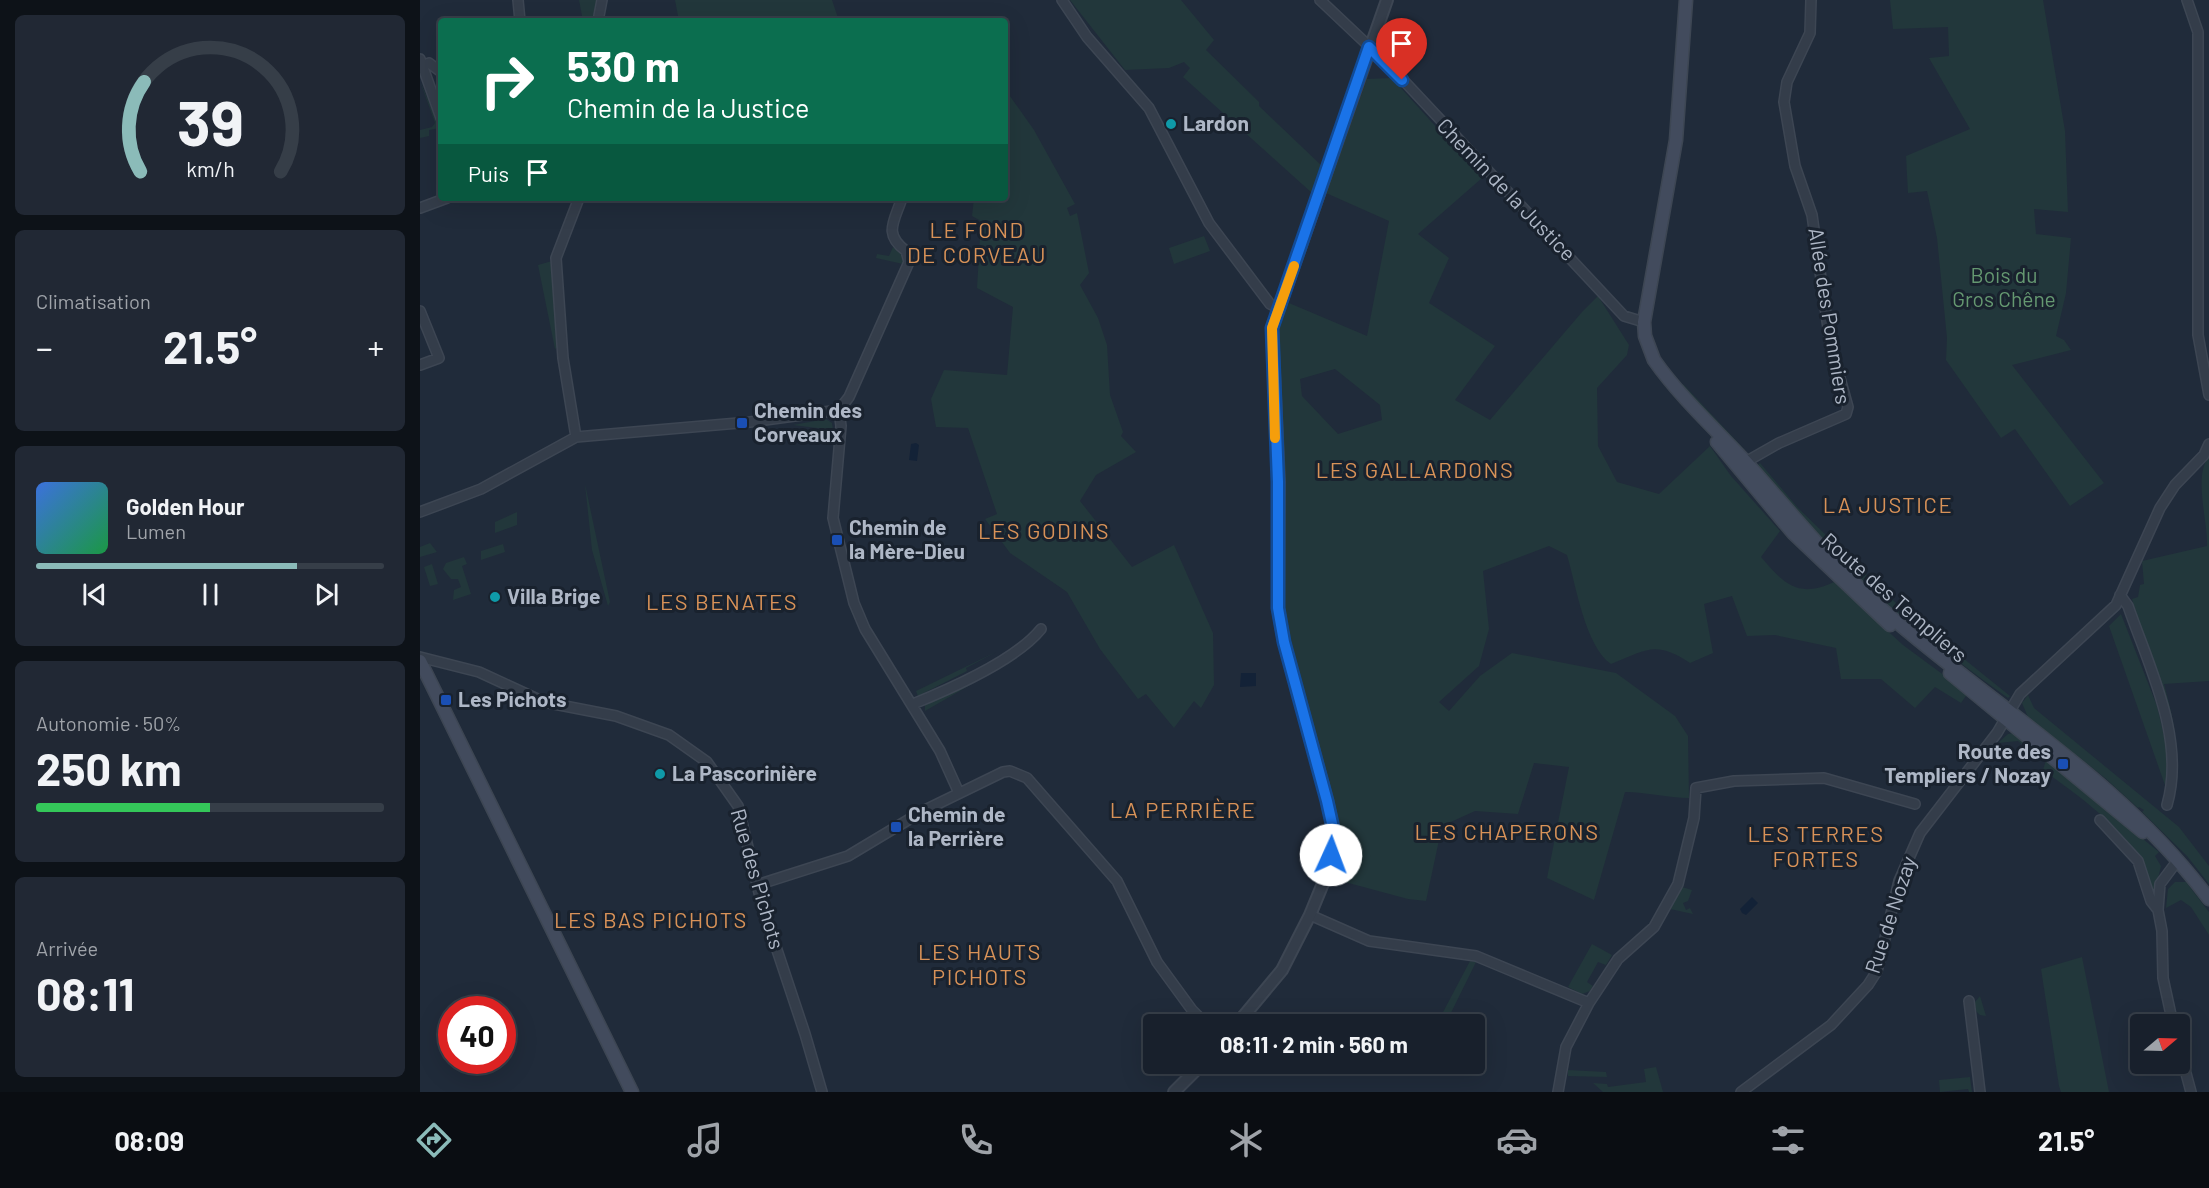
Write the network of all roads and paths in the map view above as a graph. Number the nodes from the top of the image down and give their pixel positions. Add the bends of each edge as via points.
1 (518, 0) edge
2 (602, 0) edge
3 (1062, 0) edge
4 (1320, 0) edge
5 (1387, 0) edge
6 (1686, 0) edge
7 (1811, 0) edge
8 (2187, 0) edge
9 (520, 18) edge
10 (599, 18) edge
11 (1369, 47) junction
12 (421, 65) edge
13 (438, 70) edge
14 (438, 110) edge
15 (439, 201) edge
16 (578, 201) edge
17 (901, 201) edge
18 (420, 208) edge
19 (1278, 308) junction
20 (420, 311) edge
21 (1640, 321) junction
22 (420, 365) edge
23 (2209, 394) edge
24 (838, 410) junction
25 (576, 437) junction
26 (2209, 444) edge
27 (1741, 465) junction
28 (420, 512) edge
29 (2120, 595) junction
30 (1041, 629) dead end
31 (420, 659) edge
32 (913, 704) junction
33 (2008, 714) junction
34 (959, 793) junction
35 (1916, 804) dead end
36 (2167, 805) dead end
37 (2100, 820) dead end
38 (2178, 860) junction
39 (757, 885) junction
40 (2209, 899) edge
41 (2158, 910) junction
42 (1310, 915) junction
43 (1969, 1002) dead end
44 (1589, 1003) junction
45 (1196, 1014) edge
46 (1245, 1014) edge
47 (2171, 1014) edge
48 (1192, 1074) edge
49 (2186, 1074) edge
50 (632, 1092) edge
51 (822, 1092) edge
52 (1174, 1092) edge
53 (1558, 1092) edge
54 (1741, 1092) edge
55 (1980, 1092) edge
56 (2191, 1092) edge

1 - 9 street
2 - 10 street
3 - 19 street via 1087,37 1149,108 1209,223 1270,304
4 - 11 street, Chemin de la Justice
5 - 11 street
6 - 21 main road, Route des Templiers via 1676,140
7 - 27 street, Allée des Pommiers via 1810,33 1787,82 1784,102 1795,166 1812,215 1830,342 1848,407 1846,414 1779,443
8 - 23 street via 2198,32 2198,335
11 - 19 street
11 - 21 street, Chemin de la Justice via 1624,316
12 - 13 street via 429,63
12 - 14 street
15 - 18 street
16 - 25 street via 556,258 563,358
17 - 24 street via 891,231 909,262 849,397
19 - 42 street via 1272,328 1278,608 1333,828 1329,864
20 - 22 street via 439,358
21 - 27 main road, Route des Templiers via 1636,334 1648,363
24 - 25 street
24 - 32 street via 841,426 832,505 836,534 859,616
25 - 28 street via 481,489
26 - 29 street, Rue de Nozay via 2160,508
27 - 33 main road, Route des Templiers via 1897,622
29 - 33 street, Rue de Nozay via 2097,626 2020,694
29 - 36 street via 2128,606 2163,707 2173,782
30 - 32 street via 1019,650 942,693
31 - 39 street, Rue des Pichots via 478,672 544,702 616,716 669,735 688,747 707,762 738,806
31 - 50 main road
32 - 34 street
33 - 38 main road, Route des Templiers
33 - 54 street, Rue de Nozay via 1909,853 1877,971 1868,985 1831,1025
34 - 39 street via 848,856
34 - 45 street via 1003,772 1027,778 1117,881 1157,962
35 - 44 street via 1824,778 1734,781 1696,788 1694,818 1678,884 1654,927 1618,959
37 - 41 street via 2138,861 2151,901
38 - 40 main road, Route des Templiers
38 - 41 street via 2160,884
39 - 51 street, Rue des Pichots
41 - 47 street via 2163,978
42 - 44 street via 1369,942 1476,956
42 - 46 street via 1282,970
43 - 55 street
44 - 53 street via 1566,1047
48 - 52 street
49 - 56 street

